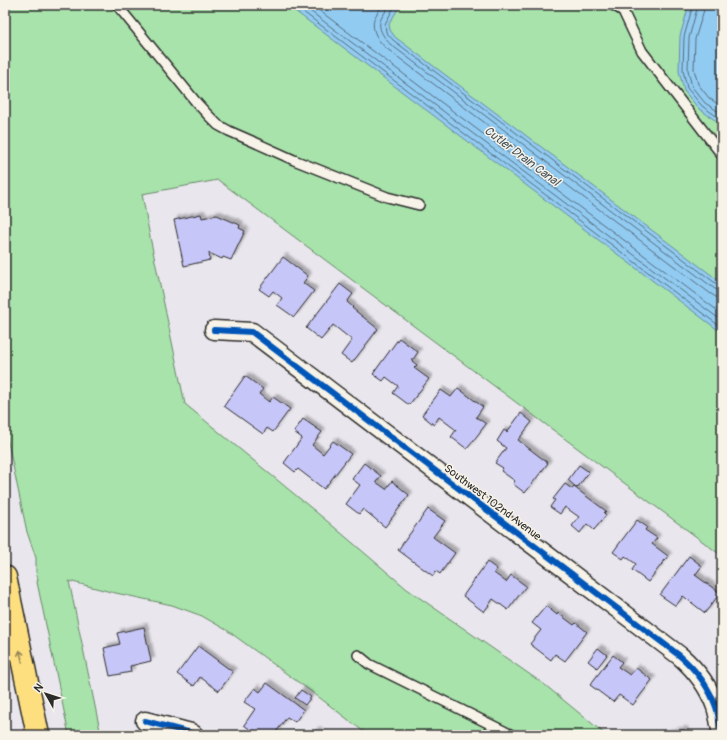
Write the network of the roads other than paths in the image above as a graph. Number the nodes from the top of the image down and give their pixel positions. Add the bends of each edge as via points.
1 (117, 5) edge
2 (613, 5) edge
3 (722, 155) edge
4 (418, 206) dead end
5 (214, 330) dead end
6 (5, 577) edge
7 (358, 655) dead end
8 (145, 721) dead end
9 (38, 735) edge
10 (194, 735) edge
11 (512, 735) edge
12 (722, 735) edge

1 - 4 lane via 196,102 218,124 321,171 387,197
2 - 3 lane via 623,11 642,52
5 - 12 street, Southwest 102nd Avenue via 252,332 680,656 695,670 706,686 717,713
9 -> 6 highway
7 - 11 lane via 369,664
8 - 10 street

